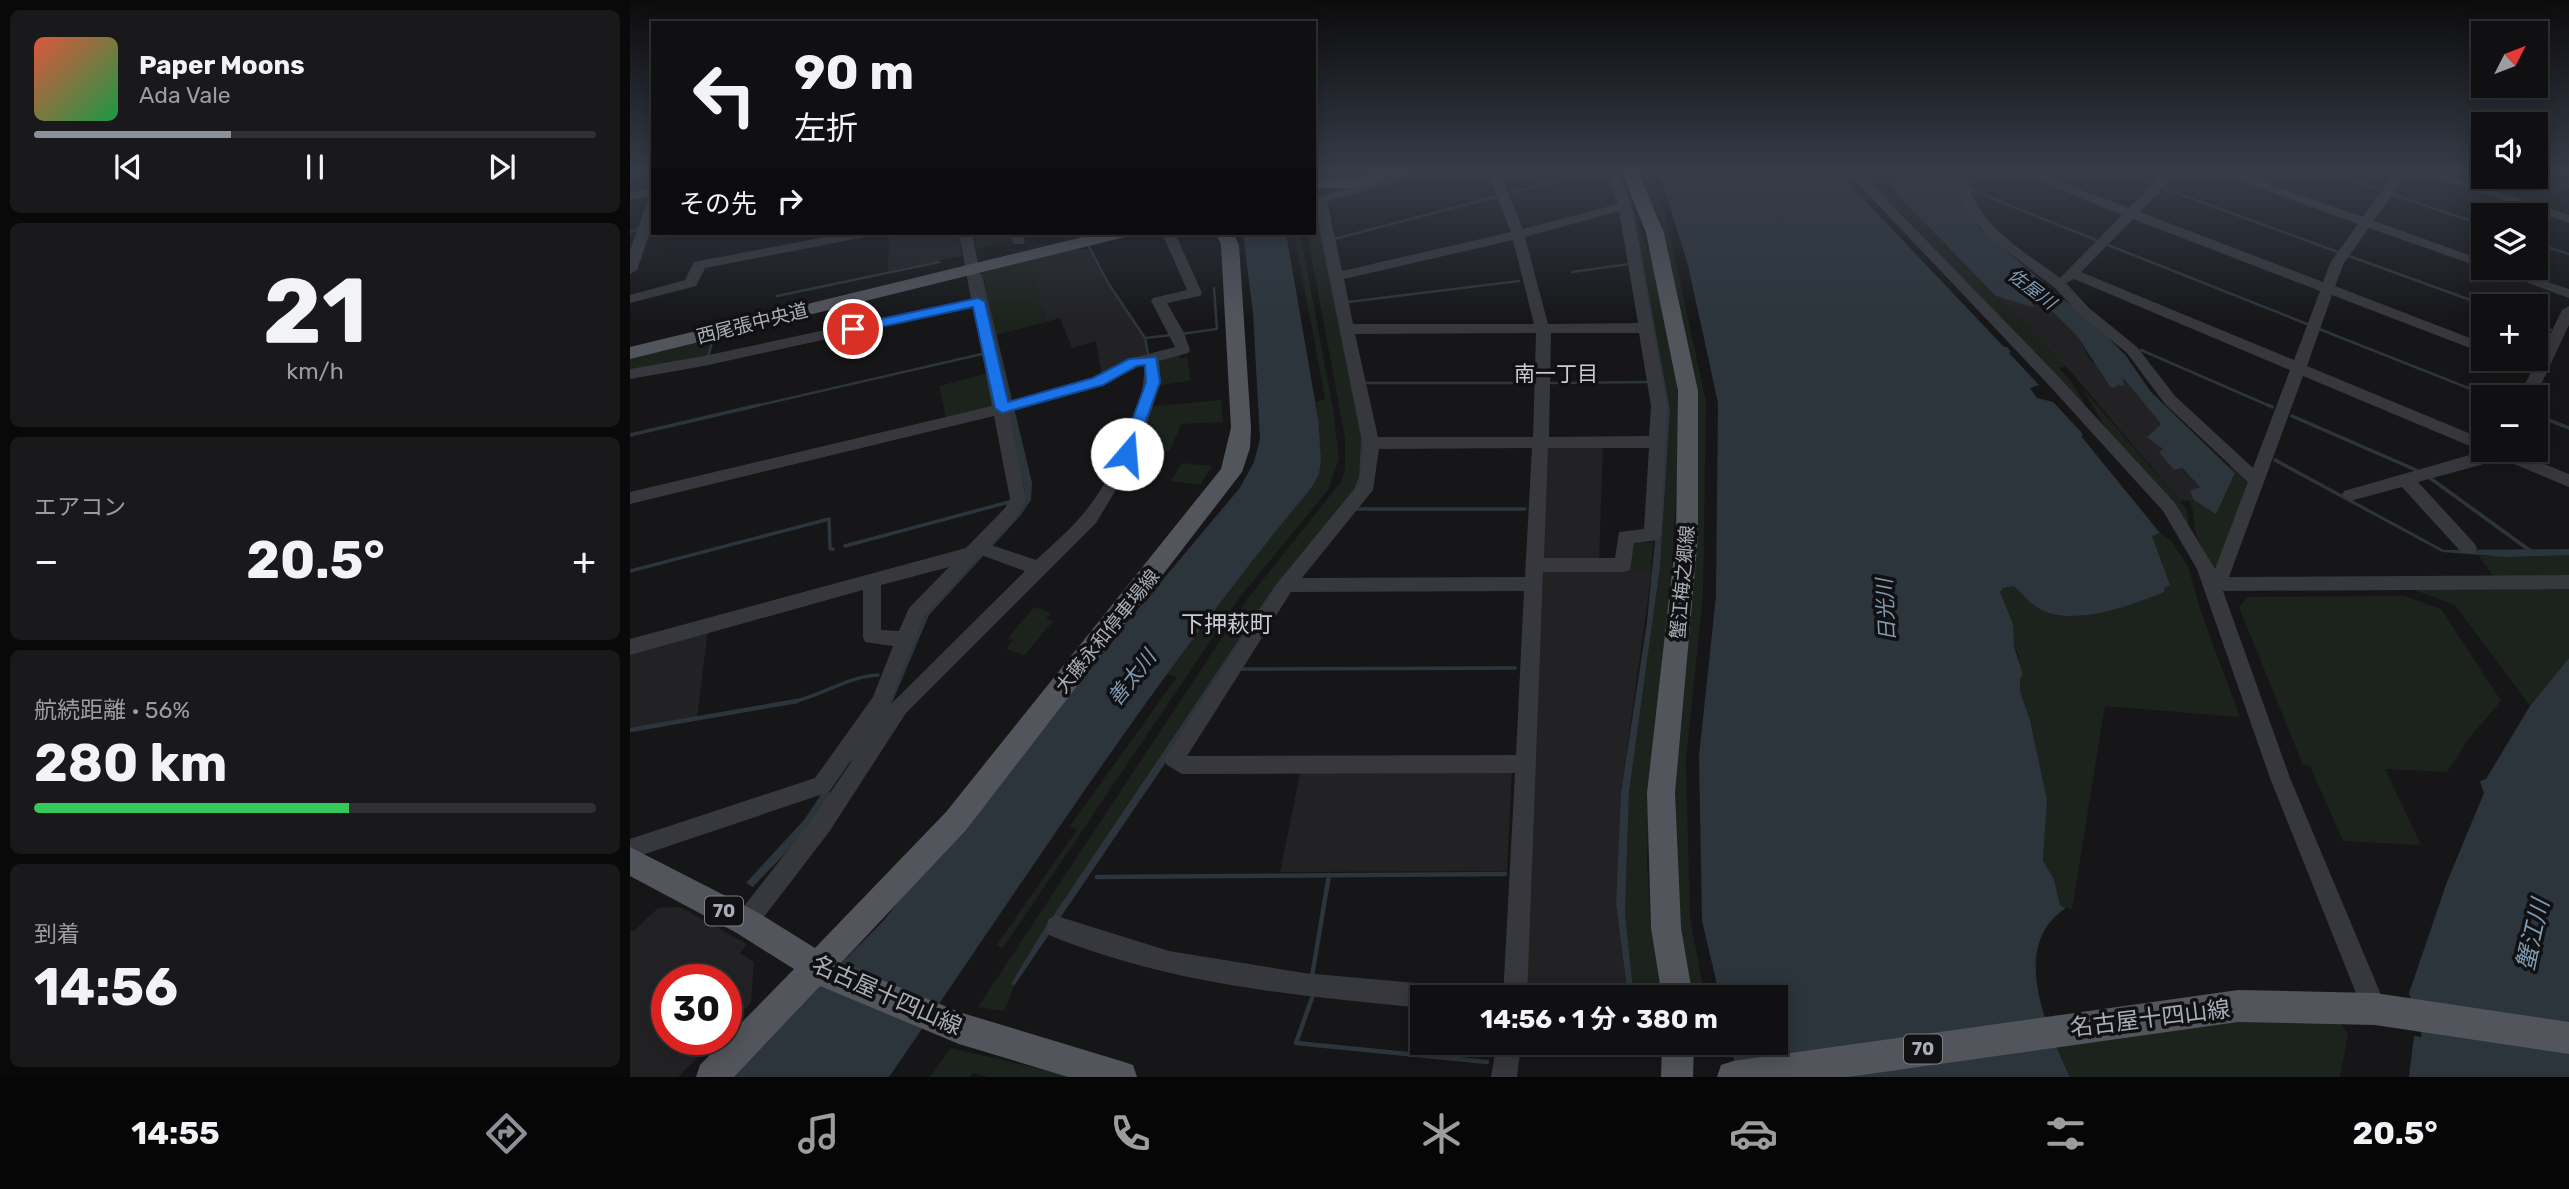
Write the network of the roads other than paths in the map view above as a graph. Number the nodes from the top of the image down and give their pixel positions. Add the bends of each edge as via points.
1 (646, 222) edge
2 (1326, 222) edge
3 (1516, 222) edge
4 (1564, 222) edge
5 (1628, 222) edge
6 (1651, 222) edge
7 (1901, 222) edge
8 (1982, 222) edge
9 (2123, 222) edge
10 (2153, 222) edge
11 (2366, 223) joint
12 (1520, 234) junction
13 (856, 235) edge
14 (965, 235) edge
15 (1083, 235) edge
16 (1110, 235) edge
17 (1169, 235) edge
18 (1226, 235) edge
19 (2471, 260) edge
20 (971, 266) junction
21 (630, 270) edge
22 (2071, 273) junction
23 (1336, 277) junction
24 (2529, 280) edge
25 (2060, 285) junction
26 (2327, 288) junction
27 (2569, 294) edge
28 (630, 299) edge
29 (978, 302) junction
30 (2569, 310) edge
31 (1542, 328) junction
32 (1646, 328) junction
33 (1347, 330) junction
34 (2471, 343) edge
35 (630, 345) edge
36 (630, 352) edge
37 (2548, 353) edge
38 (1151, 360) junction
39 (2299, 368) junction
40 (630, 374) edge
41 (1008, 407) junction
42 (2471, 440) edge
43 (1541, 442) junction
44 (1658, 442) junction
45 (1371, 443) junction
46 (2471, 460) edge
47 (2525, 462) edge
48 (2256, 480) junction
49 (2406, 480) junction
50 (2569, 481) edge
51 (2350, 495) dead end
52 (630, 498) edge
53 (2468, 548) dead end
54 (979, 550) junction
55 (1041, 569) junction
56 (1533, 574) junction
57 (872, 581) junction
58 (2569, 582) edge
59 (1286, 584) junction
60 (2212, 584) junction
61 (903, 639) junction
62 (630, 647) edge
63 (1525, 764) junction
64 (630, 849) edge
65 (630, 860) edge
66 (746, 922) junction
67 (1057, 927) dead end
68 (822, 970) junction
69 (1516, 985) edge
70 (1676, 985) edge
71 (1410, 995) edge
72 (2375, 1009) junction
73 (2569, 1038) edge
74 (1507, 1055) edge
75 (1678, 1055) edge
76 (712, 1077) edge
77 (1121, 1077) edge
78 (1504, 1077) edge
79 (1677, 1077) edge
80 (1733, 1077) edge

1 - 21 street
2 - 23 street
3 - 12 street
4 - 12 street
5 - 32 street
6 - 70 main road, 蟹江梅之郷線 via 1688,391 1689,414 1687,537 1661,793 1666,928
7 - 60 street via 2169,507
8 - 25 street
9 - 22 street
10 - 26 street
11 - 19 street
11 - 26 street via 2337,263
12 - 23 street
12 - 31 street
13 - 28 street via 699,265 691,283
14 - 20 street
15 - 20 main road, 西尾張中央道
16 - 20 main road, 西尾張中央道
17 - 38 street via 1195,293 1158,301 1183,350
18 - 68 main road, 大藤永和停車場線 via 1241,428 1231,472 956,821
20 - 29 street
20 - 35 main road, 西尾張中央道
20 - 36 main road, 西尾張中央道
22 - 25 street
22 - 39 street
23 - 33 street
24 - 27 street
25 - 48 street via 2132,350 2170,400
26 - 34 street
26 - 39 street
29 - 40 street
29 - 41 street
30 - 37 street
31 - 32 street
31 - 33 street
31 - 43 street
32 - 44 street via 1659,406
33 - 45 street
38 - 41 street
38 - 55 street via 1153,382 1121,468 1090,518
39 - 42 street
39 - 48 street
41 - 52 street
41 - 54 street via 1018,499
43 - 44 street
43 - 45 street
43 - 56 street
44 - 56 street via 1652,535 1625,537 1624,565
45 - 59 street via 1367,486
46 - 49 street
47 - 50 street
48 - 60 street via 2223,572
49 - 51 street
49 - 53 street
54 - 55 street
54 - 57 street
54 - 61 street via 928,598
55 - 66 street via 899,707 821,825
56 - 59 street
56 - 63 street
57 - 61 street via 872,637
57 - 62 street
58 - 60 street
59 - 63 street via 1174,759 1178,765
60 - 72 street via 2280,778
61 - 64 street via 881,701 822,785
63 - 69 street
65 - 66 main road, 名古屋十四山線 / 70
66 - 68 main road, 名古屋十四山線 / 70
67 - 71 street via 1169,963 1304,985
68 - 76 main road, 大藤永和停車場線
68 - 77 main road, 名古屋十四山線 / 70 via 952,1025
72 - 73 main road, 名古屋十四山線 / 70
72 - 80 main road, 名古屋十四山線 / 70 via 2238,1006
74 - 78 street
75 - 79 main road

